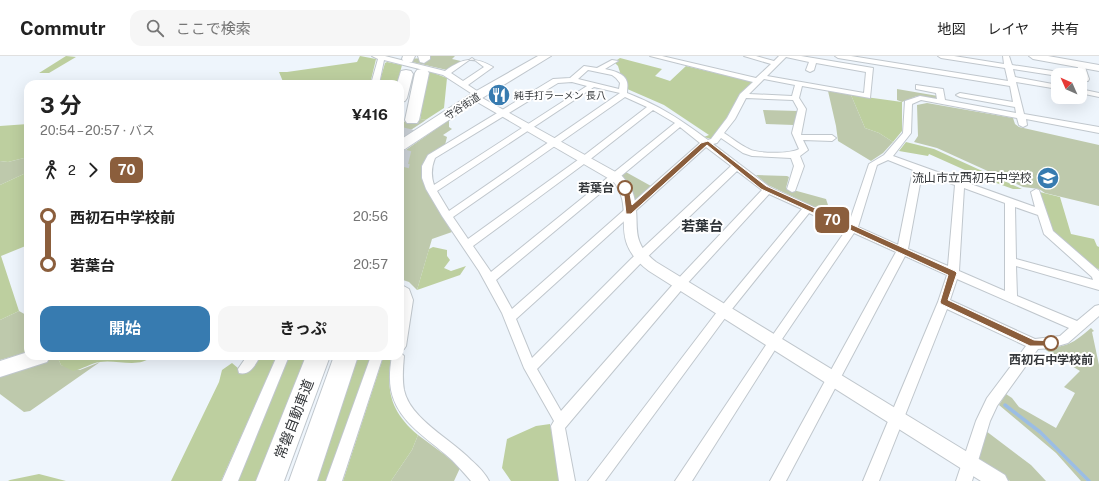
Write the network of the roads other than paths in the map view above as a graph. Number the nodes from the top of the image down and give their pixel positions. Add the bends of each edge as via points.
1 (472, 56) edge
2 (546, 56) edge
3 (654, 56) edge
4 (747, 56) edge
5 (783, 56) edge
6 (789, 56) edge
7 (838, 56) edge
8 (941, 56) edge
9 (1006, 56) edge
10 (1033, 56) edge
11 (380, 57) edge
12 (1044, 57) edge
13 (813, 60) junction
14 (614, 61) dead end
15 (776, 63) junction
16 (1080, 64) junction
17 (1009, 66) junction
18 (1081, 68) edge
19 (1099, 68) edge
20 (921, 69) junction
21 (598, 70) junction
22 (810, 70) dead end
23 (422, 73) dead end
24 (446, 73) junction
25 (1051, 73) edge
26 (406, 74) dead end
27 (917, 77) dead end
28 (760, 79) junction
29 (376, 80) edge
30 (572, 80) junction
31 (404, 82) edge
32 (1013, 82) junction
33 (464, 84) junction
34 (799, 84) junction
35 (594, 85) junction
36 (1051, 86) edge
37 (919, 87) dead end
38 (1087, 92) edge
39 (623, 93) junction
40 (960, 95) dead end
41 (1099, 95) edge
42 (476, 96) junction
43 (743, 96) junction
44 (795, 98) junction
45 (941, 101) junction
46 (1019, 105) junction
47 (652, 106) junction
48 (504, 113) junction
49 (1022, 116) junction
50 (412, 120) tunnel mouth
51 (680, 123) junction
52 (1023, 125) dead end
53 (530, 127) junction
54 (1099, 130) edge
55 (720, 134) junction
56 (798, 137) junction
57 (832, 138) dead end
58 (556, 142) junction
59 (404, 143) edge
60 (708, 143) junction
61 (795, 155) junction
62 (887, 157) junction
63 (585, 158) junction
64 (737, 166) junction
65 (918, 168) junction
66 (614, 176) junction
67 (960, 184) junction
68 (431, 189) junction
69 (768, 190) junction
70 (792, 190) dead end
71 (1036, 192) dead end
72 (1010, 202) junction
73 (807, 209) junction
74 (629, 212) junction
75 (1042, 213) junction
76 (447, 216) junction
77 (852, 229) junction
78 (467, 245) junction
79 (902, 251) junction
80 (641, 256) junction
81 (1010, 261) junction
82 (953, 273) junction
83 (489, 280) junction
84 (1099, 281) edge
85 (680, 284) junction
86 (1099, 286) edge
87 (404, 291) edge
88 (1011, 298) junction
89 (944, 302) junction
90 (1099, 309) edge
91 (724, 311) junction
92 (404, 318) edge
93 (510, 318) junction
94 (1079, 327) junction
95 (774, 342) junction
96 (1034, 344) junction
97 (28, 360) edge
98 (251, 360) edge
99 (281, 360) edge
100 (316, 360) edge
101 (345, 360) edge
102 (376, 360) edge
103 (398, 360) edge
104 (530, 368) junction
105 (0, 369) edge
106 (244, 369) dead end
107 (834, 380) junction
108 (897, 418) junction
109 (563, 420) junction
110 (966, 472) edge
111 (230, 481) edge
112 (270, 481) edge
113 (303, 481) edge
114 (334, 481) edge
115 (481, 481) edge
116 (567, 481) edge
117 (596, 481) edge
118 (683, 481) edge
119 (778, 481) edge
120 (871, 481) edge
121 (998, 481) edge

1 - 24 street
1 - 33 street via 489,67
2 - 42 main road, 守谷街道
3 - 28 street
4 - 15 street
5 - 15 street
6 - 13 street
7 - 20 street
8 - 17 street
9 - 17 street
10 - 12 street
11 - 24 street
11 - 29 street
12 - 16 street
13 - 22 street
13 - 34 street via 870,70 867,96
14 - 21 street
15 - 28 street
16 - 18 street
16 - 19 street
17 - 25 street
17 - 32 street
20 - 27 street via 921,76
20 - 32 street
21 - 30 street via 587,68
21 - 39 street via 621,76 625,84
23 - 50 highway
24 - 33 street
26 - 31 highway
28 - 34 street
28 - 43 street
30 - 35 street
30 - 48 street via 556,81
32 - 36 street
32 - 46 street
33 - 42 street
34 - 44 street
35 - 39 street
35 - 53 street
37 - 45 street via 940,91
38 - 41 street
39 - 47 street
39 - 58 street
40 - 46 street
42 - 48 street
42 - 59 main road, 守谷街道
43 - 44 street
43 - 55 street
44 - 56 street via 802,109 796,133
45 - 49 street
45 - 62 street via 920,98 908,103 907,133
46 - 49 street
47 - 51 street
47 - 63 street
48 - 53 street
48 - 68 street via 428,159 427,178
49 - 52 street
49 - 54 street
51 - 60 street
51 - 66 street
53 - 58 street
53 - 68 street via 437,188
55 - 60 street
55 - 61 street via 755,154
56 - 57 street
56 - 61 street via 804,150
58 - 63 street
58 - 76 street
60 - 64 street
60 - 74 street
61 - 70 street via 799,166
62 - 65 street
62 - 77 street via 873,164
63 - 66 street
63 - 78 street
64 - 69 street
64 - 80 street
65 - 67 street
65 - 79 street
66 - 74 street via 625,188
66 - 83 street
67 - 72 street
67 - 82 street
68 - 76 street
69 - 73 street
69 - 85 street
71 - 75 street
72 - 75 street
72 - 81 street
73 - 77 street
73 - 91 street
74 - 80 street via 629,234 632,244
74 - 93 street
75 - 84 street via 1048,232 1097,275
76 - 78 street
77 - 79 street
77 - 95 street
78 - 83 street
79 - 82 street
79 - 107 street
80 - 85 street
80 - 104 street
81 - 86 street
81 - 88 street
82 - 88 street
82 - 89 street
83 - 93 street
85 - 91 street
85 - 109 street
87 - 92 street via 407,300
88 - 94 street
89 - 96 street
89 - 108 street
90 - 94 street
91 - 95 street
91 - 117 street
93 - 104 street
94 - 96 street via 1064,340
95 - 107 street
95 - 118 street
96 - 110 street via 992,402
97 - 105 main road
98 - 106 street
99 - 111 street
100 - 112 highway, 常磐自動車道
101 - 113 highway
102 - 114 street
103 - 115 street via 396,383 406,410 415,422 467,465
104 - 109 street via 556,415
107 - 108 street
107 - 119 street
108 - 110 street
108 - 120 street
109 - 116 street via 558,426
110 - 121 street

